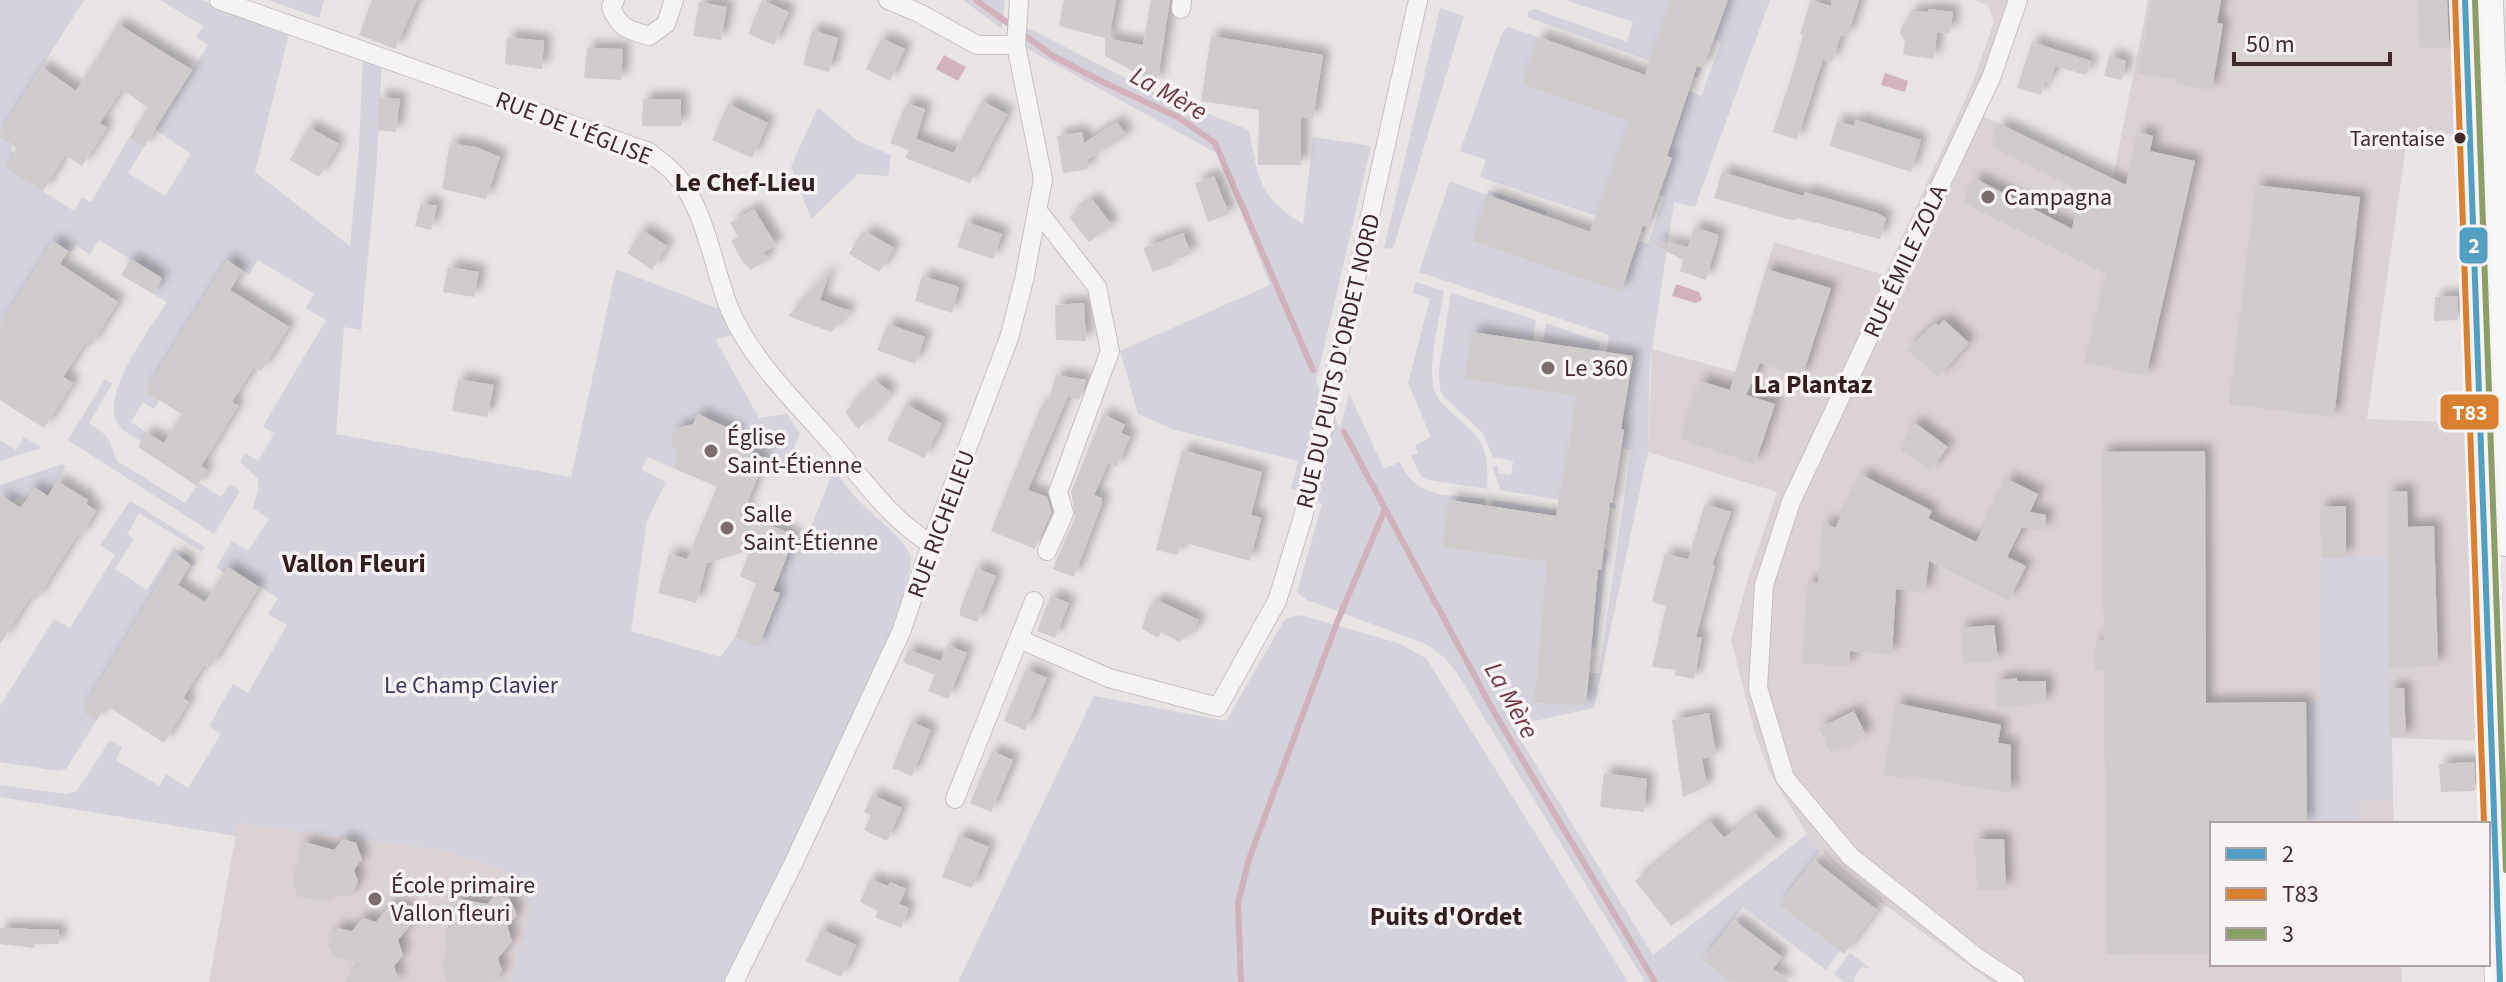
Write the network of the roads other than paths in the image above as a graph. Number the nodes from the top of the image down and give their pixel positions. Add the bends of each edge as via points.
1 (219, 0) edge
2 (615, 0) edge
3 (674, 0) edge
4 (888, 0) edge
5 (1418, 0) edge
6 (2018, 0) edge
7 (2465, 0) edge
8 (2488, 0) edge
9 (1018, 2) edge
10 (1015, 42) junction
11 (2468, 121) junction
12 (2493, 161) junction
13 (1038, 211) junction
14 (2475, 260) junction
15 (2497, 299) junction
16 (2495, 537) edge
17 (931, 544) junction
18 (1047, 551) dead end
19 (2506, 575) edge
20 (1034, 601) dead end
21 (1019, 639) junction
22 (2498, 721) edge
23 (955, 799) dead end
24 (734, 982) edge
25 (2015, 982) edge
26 (2500, 982) edge

1 - 17 street, RUE DE L'ÉGLISE via 649,152 675,173 699,213 730,310 777,382 863,483 908,529
2 - 3 street via 611,7 617,22 649,36 666,24
4 - 10 street via 977,45
5 - 21 street, RUE DU PUITS D'ORDET NORD via 1303,517 1277,601 1218,707 1109,678
6 - 25 street, RUE ÉMILE ZOLA via 1991,78 1791,502 1764,585 1758,688 1785,778 1850,856
7 - 11 main road
8 - 12 main road
9 - 10 street, RUE RICHELIEU
10 - 13 street, RUE RICHELIEU via 1043,179
11 - 12 main road
11 - 14 main road
12 - 15 main road
13 - 17 street, RUE RICHELIEU via 1009,338
13 - 18 street via 1097,287 1110,351 1058,492 1064,513
14 - 15 main road
14 - 16 main road
15 - 16 main road
16 - 19 main road
16 - 22 main road
17 - 24 street, RUE RICHELIEU via 901,632
20 - 21 street
21 - 23 street
22 - 26 main road

